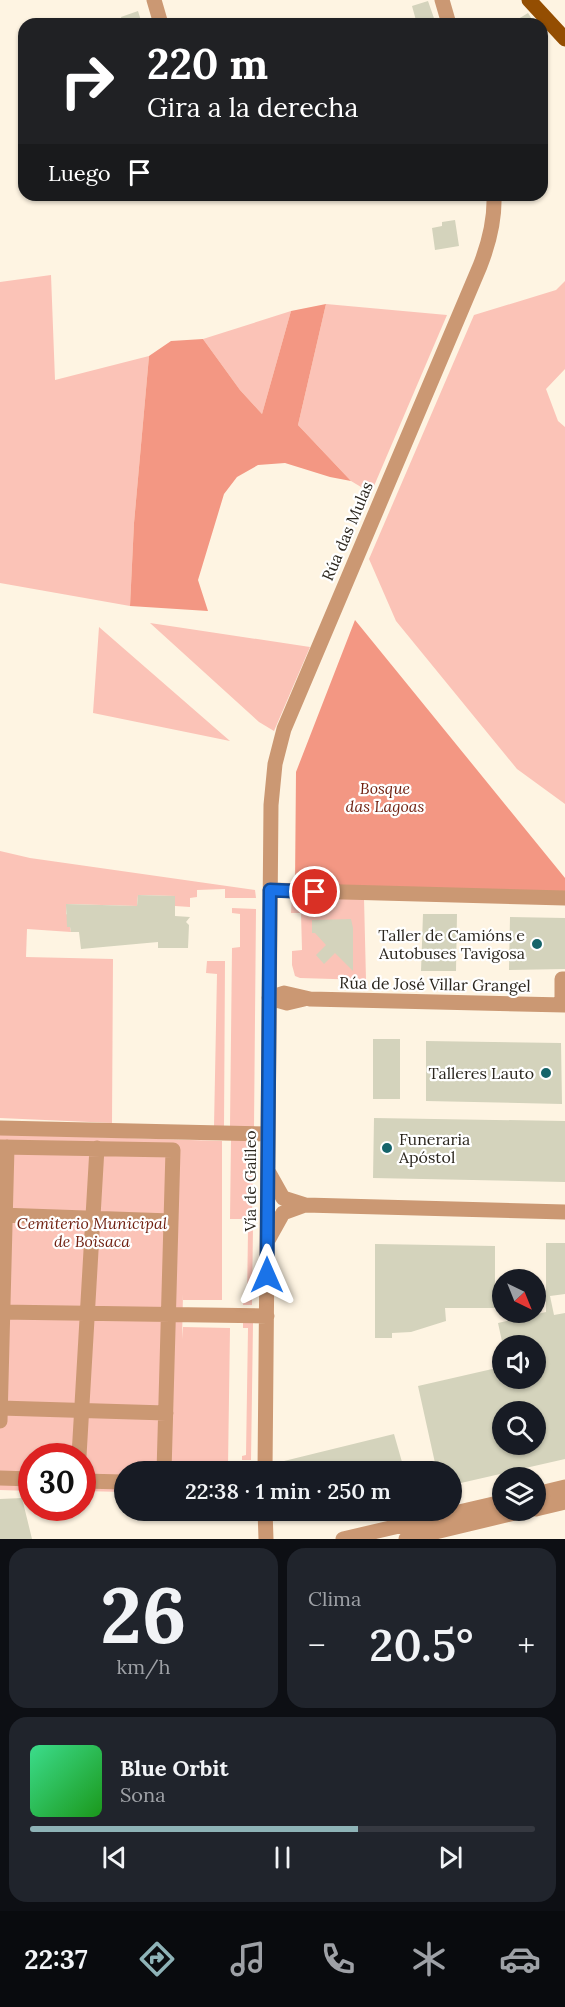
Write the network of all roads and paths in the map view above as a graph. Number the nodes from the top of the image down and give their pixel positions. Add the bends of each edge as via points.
1 (154, 0) edge
2 (442, 0) edge
3 (529, 0) edge
4 (159, 18) edge
5 (446, 18) edge
6 (546, 18) edge
7 (548, 21) edge
8 (565, 39) edge
9 (494, 201) edge
10 (270, 890) junction
11 (565, 898) edge
12 (270, 966) junction
13 (565, 979) edge
14 (269, 998) junction
15 (304, 999) junction
16 (564, 1005) edge
17 (268, 1026) junction
18 (0, 1128) edge
19 (268, 1134) junction
20 (3, 1147) edge
21 (97, 1148) junction
22 (268, 1171) junction
23 (268, 1195) junction
24 (278, 1209) junction
25 (565, 1212) edge
26 (2, 1215) edge
27 (93, 1218) junction
28 (171, 1221) junction
29 (1, 1312) edge
30 (87, 1314) junction
31 (170, 1316) junction
32 (267, 1316) junction
33 (0, 1408) edge
34 (82, 1411) junction
35 (166, 1413) junction
36 (0, 1421) edge
37 (80, 1443) edge
38 (164, 1461) edge
39 (265, 1461) edge
40 (0, 1479) edge
41 (18, 1479) edge
42 (96, 1481) edge
43 (114, 1482) edge
44 (565, 1487) edge
45 (546, 1492) edge
46 (565, 1502) edge
47 (492, 1504) edge
48 (546, 1507) edge
49 (492, 1518) edge
50 (265, 1521) edge
51 (266, 1539) edge
52 (343, 1539) edge
53 (406, 1539) edge

1 - 4 street
2 - 5 street
3 - 6 main road
7 - 8 main road
9 - 10 street, Rúa das Mulas via 494,219 483,258 284,729 272,784
10 - 11 street
10 - 12 street, Vía de Galileo
12 - 14 street, Vía de Galileo
12 - 15 street via 281,982
13 - 16 street
14 - 15 street, Rúa de José Villar Grangel via 284,993
14 - 17 street, Vía de Galileo
15 - 16 street, Rúa de José Villar Grangel
15 - 17 street via 283,1010
17 - 19 street, Vía de Galileo
18 - 19 street
19 - 22 street, Vía de Galileo
20 - 21 street
20 - 26 street
21 - 27 street
21 - 28 street via 173,1150
22 - 23 street, Vía de Galileo
22 - 24 street
23 - 24 street, Vía de Galileo
23 - 24 street
24 - 25 street via 304,1205
24 - 32 street, Vía de Galileo via 267,1242
26 - 27 street
26 - 29 street
27 - 28 street
27 - 30 street
28 - 31 street
29 - 30 street
29 - 33 street
30 - 31 street
30 - 34 street
31 - 32 street
31 - 35 street
32 - 39 street, Vía de Galileo
33 - 34 street
33 - 36 street
34 - 35 street
34 - 37 street
35 - 38 street
40 - 41 street
42 - 43 street
44 - 45 street
46 - 48 street
47 - 52 street
49 - 53 street
50 - 51 street

